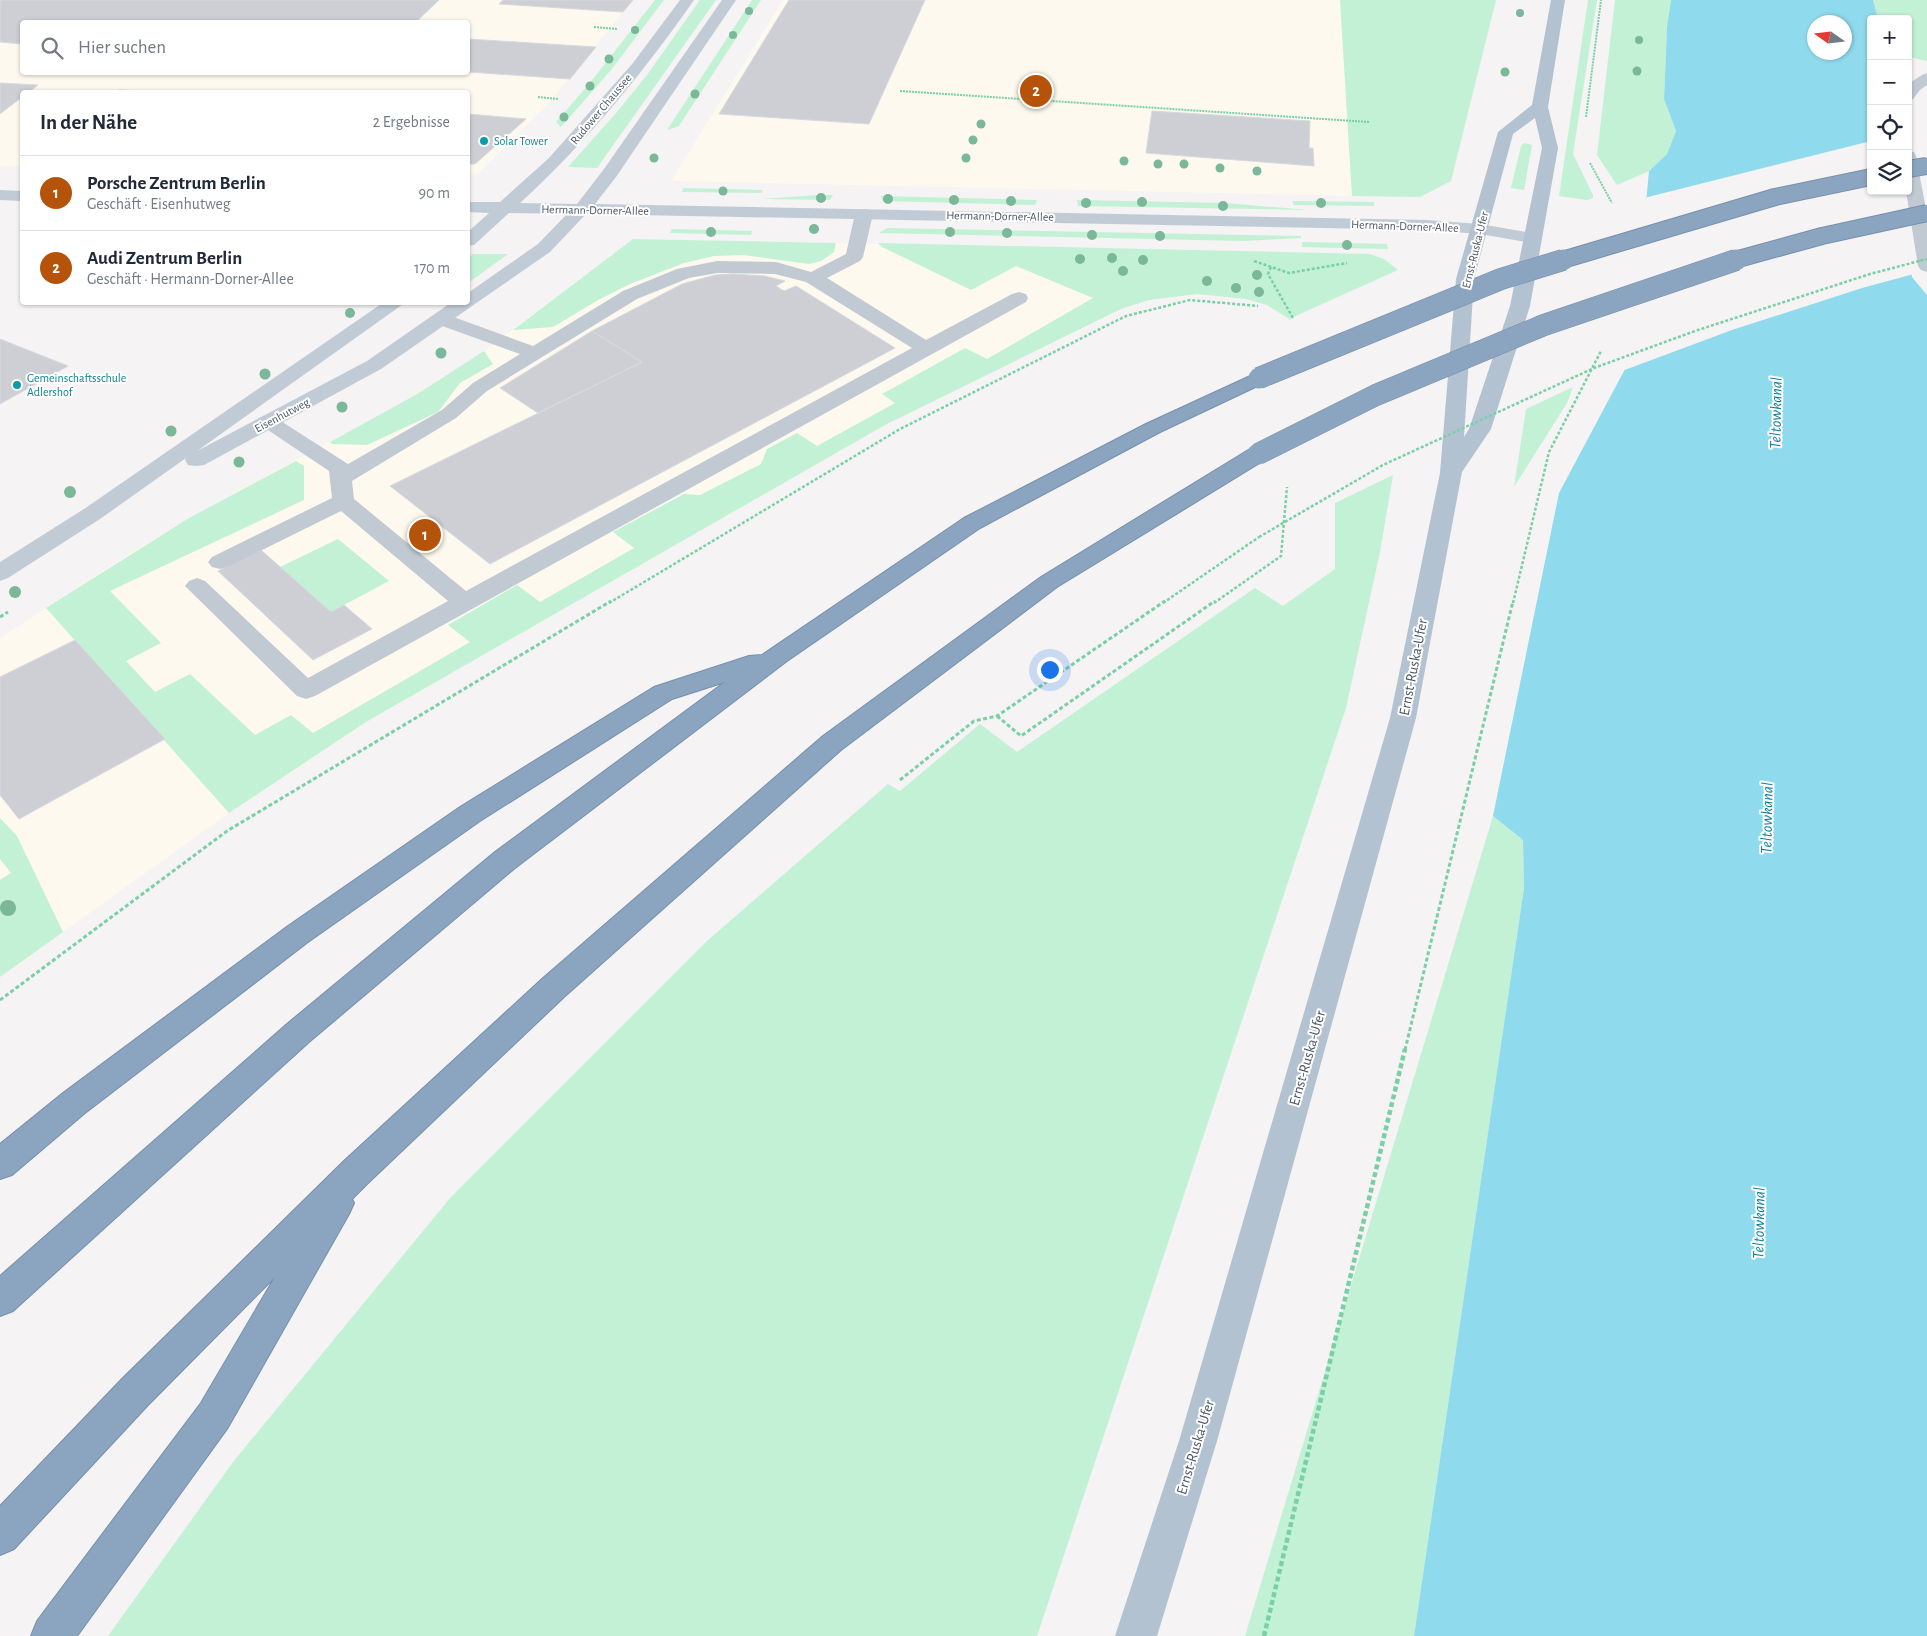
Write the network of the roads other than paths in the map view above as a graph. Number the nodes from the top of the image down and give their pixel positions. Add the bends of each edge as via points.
1 (687, 0) edge
2 (729, 0) edge
3 (1558, 0) edge
4 (1927, 78) edge
5 (1912, 90) edge
6 (1540, 107) junction
7 (1927, 166) edge
8 (1912, 169) edge
9 (1867, 178) edge
10 (1912, 179) edge
11 (0, 195) edge
12 (20, 196) edge
13 (470, 207) edge
14 (504, 208) junction
15 (581, 210) junction
16 (1927, 213) edge
17 (864, 214) junction
18 (1480, 229) junction
19 (1532, 238) junction
20 (470, 239) edge
21 (1927, 266) edge
22 (813, 278) junction
23 (1019, 298) dead end
24 (470, 299) edge
25 (393, 305) edge
26 (461, 305) edge
27 (441, 318) junction
28 (926, 348) junction
29 (535, 353) junction
30 (269, 422) junction
31 (1451, 472) junction
32 (341, 478) junction
33 (343, 501) junction
34 (92, 514) junction
35 (220, 562) dead end
36 (0, 573) edge
37 (197, 586) dead end
38 (464, 602) junction
39 (778, 655) junction
40 (0, 1164) edge
41 (356, 1172) junction
42 (0, 1299) edge
43 (0, 1535) edge
44 (52, 1636) edge
45 (1136, 1636) edge

1 - 14 street, Rudower Chaussee via 603,109 555,162
2 - 15 street
3 - 6 main road, Ernst-Ruska-Ufer
4 - 5 lane
6 - 18 main road, Ernst-Ruska-Ufer via 1506,132
6 - 19 main road, Ernst-Ruska-Ufer via 1550,148
7 - 8 highway, bridge
9 - 39 highway, bridge via 1775,197 1501,279 1259,378 1153,428 972,523
10 - 21 lane
11 - 12 street
13 - 14 street, Hermann-Dorner-Allee
14 - 15 street, Hermann-Dorner-Allee
14 - 20 street
15 - 17 street, Hermann-Dorner-Allee
15 - 24 street, Eisenhutweg via 544,248
16 - 41 highway, bridge via 1822,236 1714,266 1544,325 1376,395 1258,454 1050,582 832,742 553,988
17 - 18 street, Hermann-Dorner-Allee via 1427,225
17 - 22 lane via 854,257
18 - 19 street, Hermann-Dorner-Allee
18 - 31 main road, Ernst-Ruska-Ufer via 1465,279
19 - 31 main road, Ernst-Ruska-Ufer via 1520,306 1480,429
22 - 28 lane
22 - 29 lane via 776,268 717,267 684,273 630,295
23 - 28 lane
25 - 34 street, Eisenhutweg
26 - 27 street, Eisenhutweg
27 - 29 lane
27 - 30 street, Eisenhutweg via 374,365
28 - 38 lane
29 - 32 lane via 480,387 449,414
30 - 32 lane via 340,468
30 - 34 street, Eisenhutweg
31 - 45 main road, Ernst-Ruska-Ufer via 1403,718 1198,1441
32 - 33 lane
33 - 35 lane
33 - 38 lane
34 - 36 street, Eisenhutweg
37 - 38 lane via 306,690
39 - 40 highway via 663,693 470,814 298,934 74,1103
39 - 42 highway via 505,860 291,1040
41 - 43 highway via 135,1392
41 - 44 highway via 214,1416

